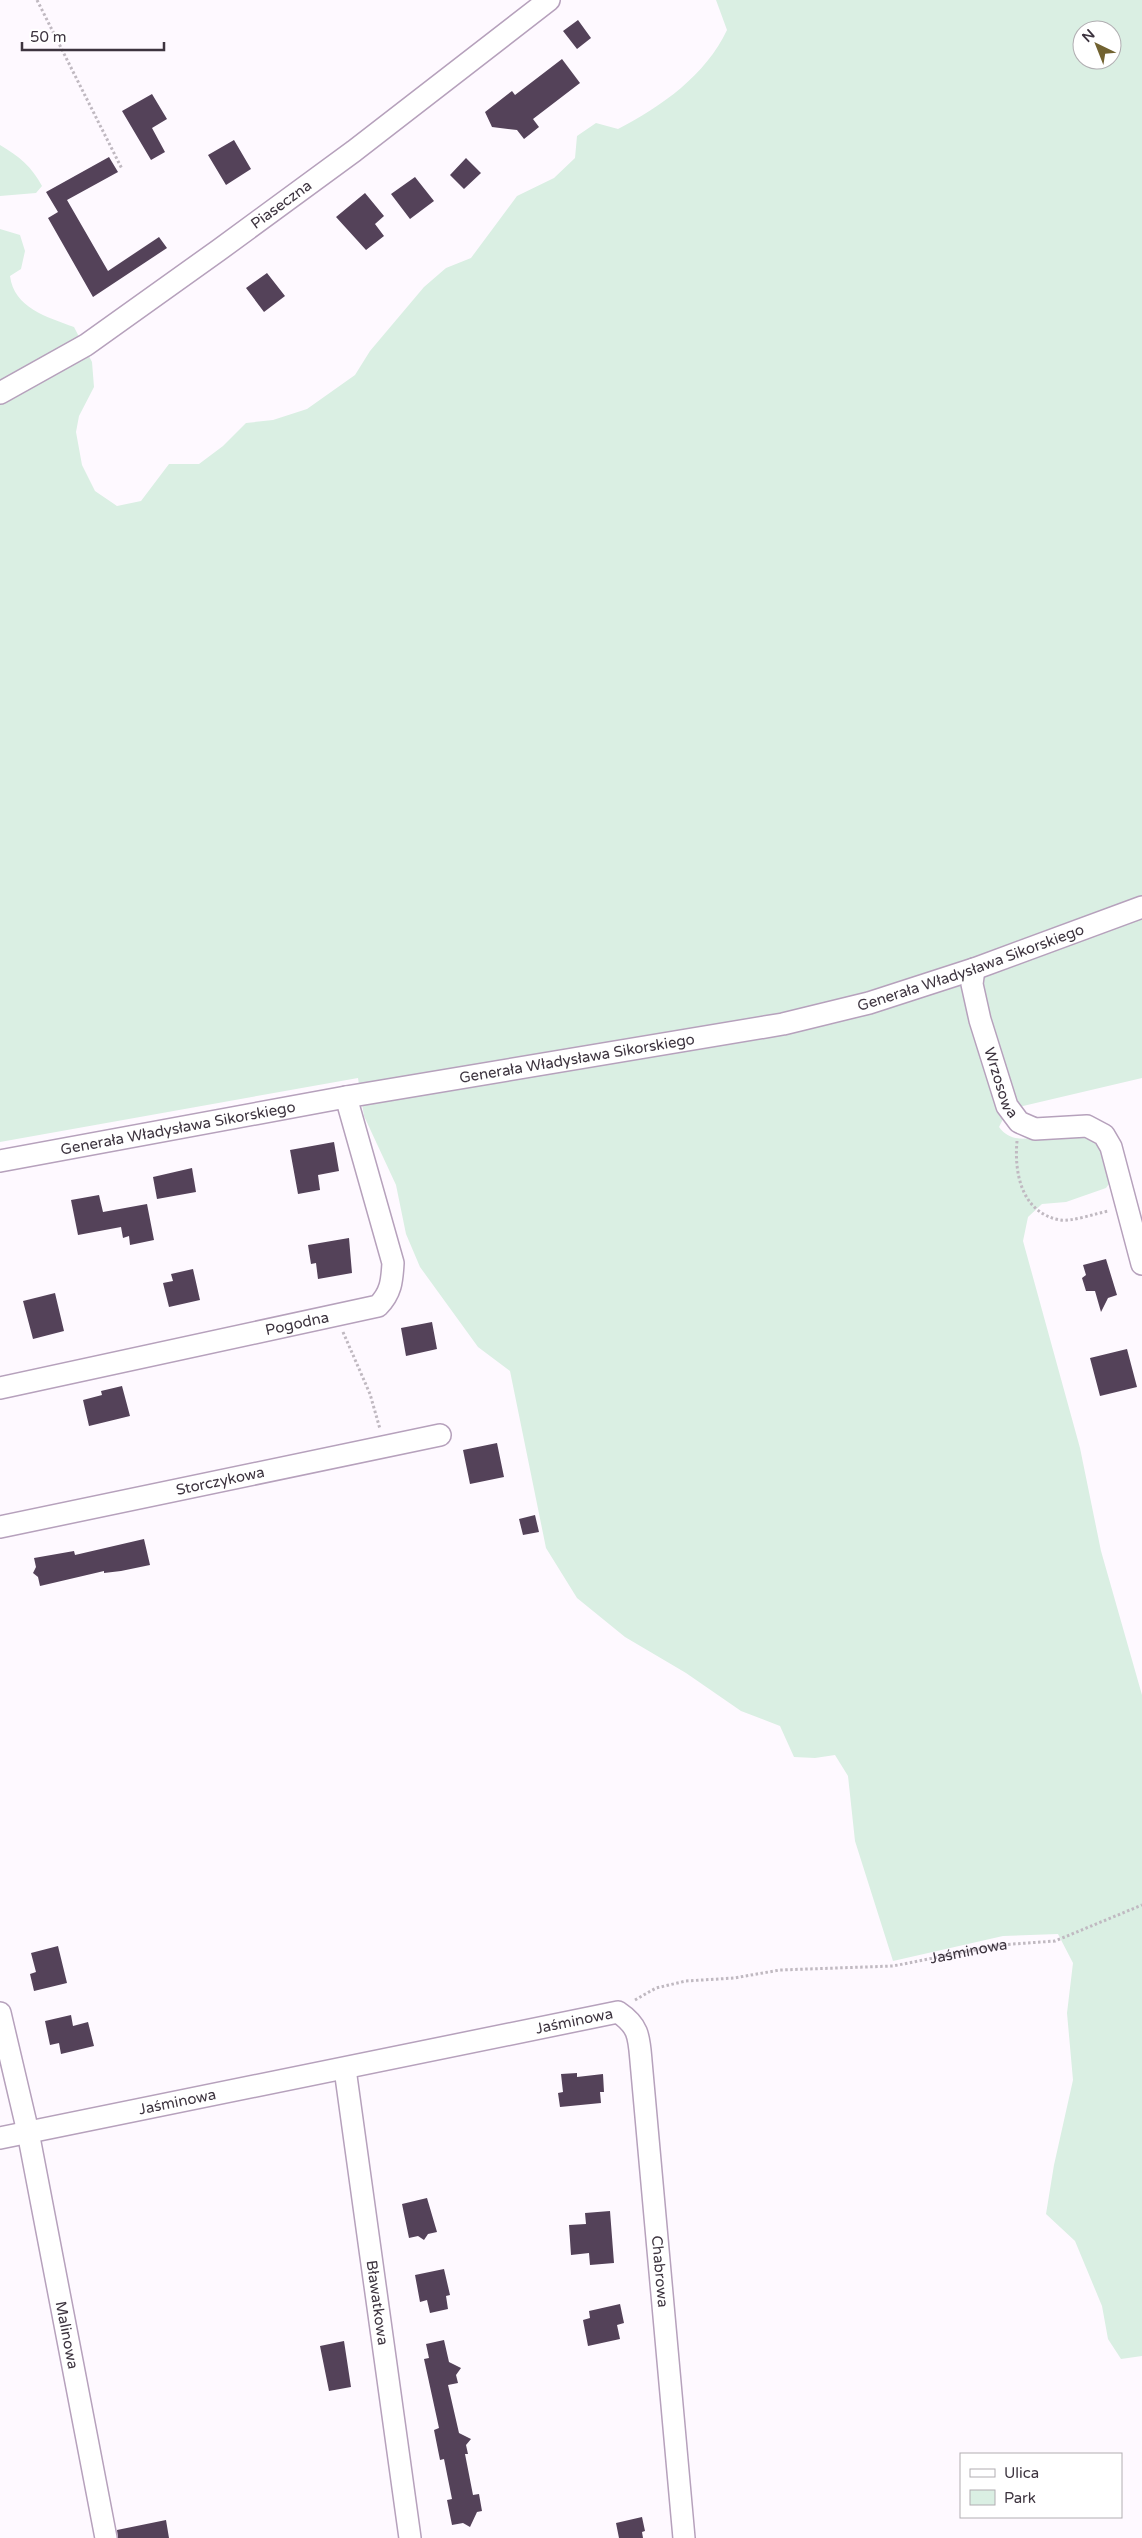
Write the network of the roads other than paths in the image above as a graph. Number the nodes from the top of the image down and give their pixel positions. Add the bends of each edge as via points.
1 (549, 0) edge
2 (0, 393) edge
3 (1142, 907) edge
4 (974, 969) junction
5 (346, 1097) junction
6 (0, 1161) edge
7 (1142, 1264) edge
8 (0, 1388) edge
9 (440, 1435) dead end
10 (0, 1528) edge
11 (618, 2012) joint
12 (0, 2013) edge
13 (345, 2069) junction
14 (28, 2132) junction
15 (0, 2138) edge
16 (106, 2538) edge
17 (410, 2538) edge
18 (684, 2538) edge

1 - 2 street, Piaseczna via 354,151 219,250 86,345
3 - 4 street, Generała Władysława Sikorskiego
4 - 5 street, Generała Władysława Sikorskiego via 869,1003 783,1024
4 - 7 street, Wrzosowa via 972,984 980,1020 1007,1106 1019,1122 1035,1130 1087,1126 1104,1135 1111,1146
5 - 6 street, Generała Władysława Sikorskiego
5 - 8 street, Pogodna via 393,1263 387,1298 378,1306
9 - 10 street, Storczykowa
11 - 13 street, Jaśminowa
11 - 18 street, Chabrowa via 628,2018 638,2031 642,2061
12 - 14 street, Malinowa
13 - 14 street, Jaśminowa
13 - 17 street, Bławatkowa
14 - 15 street, Jaśminowa
14 - 16 street, Malinowa

